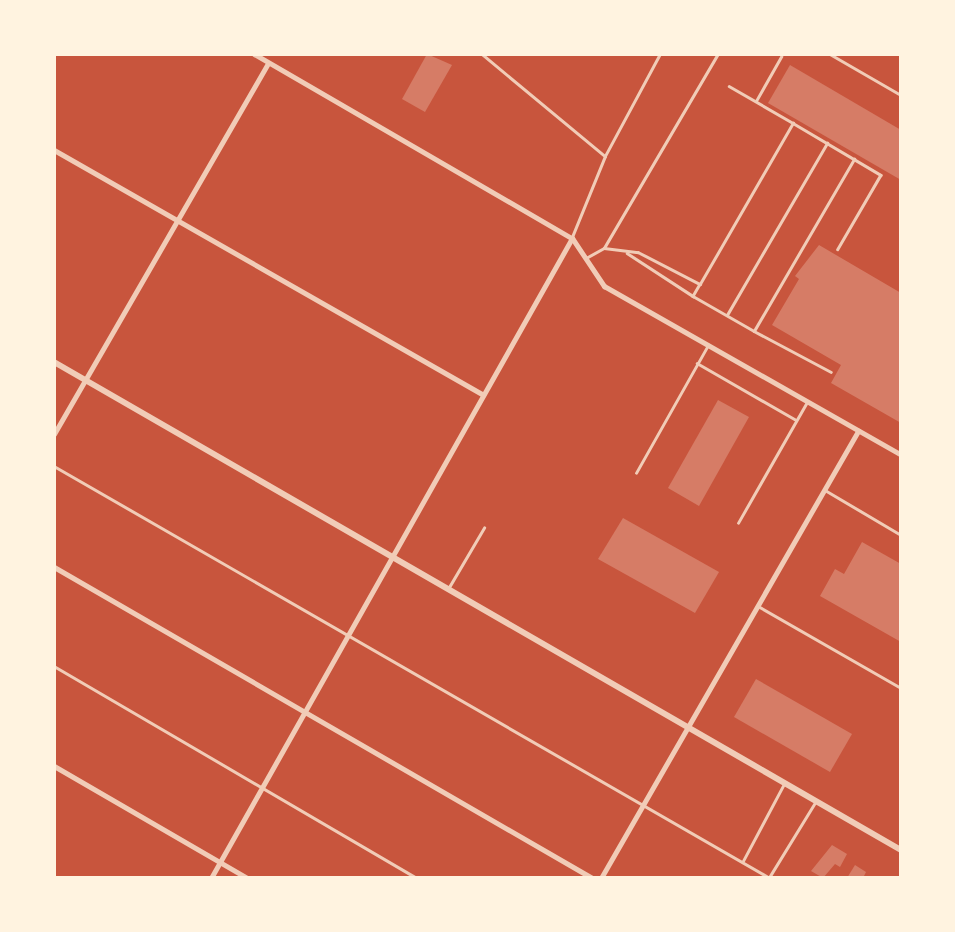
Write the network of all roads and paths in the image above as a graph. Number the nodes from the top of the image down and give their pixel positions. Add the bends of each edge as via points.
1 (254, 54) edge
2 (482, 54) edge
3 (660, 54) edge
4 (718, 54) edge
5 (830, 54) edge
6 (781, 57) dead end
7 (268, 62) junction
8 (729, 86) dead end
9 (901, 95) edge
10 (756, 101) junction
11 (793, 123) junction
12 (827, 143) junction
13 (54, 150) edge
14 (605, 156) junction
15 (853, 159) junction
16 (178, 220) junction
17 (572, 238) junction
18 (604, 248) junction
19 (838, 249) dead end
20 (627, 253) junction
21 (583, 259) junction
22 (700, 284) junction
23 (693, 296) junction
24 (726, 316) junction
25 (754, 331) junction
26 (708, 345) junction
27 (54, 362) edge
28 (697, 363) junction
29 (831, 372) dead end
30 (85, 380) junction
31 (483, 395) junction
32 (807, 402) junction
33 (796, 420) junction
34 (858, 431) junction
35 (54, 434) edge
36 (901, 455) edge
37 (54, 466) edge
38 (636, 473) dead end
39 (825, 490) junction
40 (738, 523) dead end
41 (484, 528) dead end
42 (901, 535) edge
43 (392, 557) junction
44 (54, 567) edge
45 (449, 589) junction
46 (758, 606) junction
47 (348, 634) junction
48 (54, 666) edge
49 (901, 688) edge
50 (305, 710) junction
51 (687, 727) junction
52 (54, 766) edge
53 (784, 783) junction
54 (262, 787) junction
55 (816, 801) junction
56 (644, 803) junction
57 (901, 850) edge
58 (743, 861) junction
59 (220, 862) junction
60 (770, 877) edge
61 (211, 878) edge
62 (247, 878) edge
63 (417, 878) edge
64 (592, 878) edge
65 (601, 878) edge

1 - 7 street
2 - 14 lane
3 - 14 lane
4 - 18 lane
5 - 9 lane
6 - 10 lane
7 - 16 street
7 - 17 street
8 - 10 lane
10 - 11 lane
11 - 12 lane
11 - 22 lane
12 - 15 lane
12 - 24 lane
13 - 16 street
14 - 17 lane
15 - 19 lane via 881,175
15 - 25 lane
16 - 30 street
16 - 31 street
17 - 21 street
17 - 31 street
18 - 20 lane
18 - 21 lane
20 - 22 lane via 663,261
20 - 23 lane
21 - 26 street via 604,286
22 - 23 lane
23 - 24 lane
24 - 25 lane
25 - 29 lane
26 - 28 lane
26 - 32 street
27 - 30 street
28 - 33 lane
28 - 38 lane
30 - 35 street
30 - 43 street
31 - 43 street
32 - 33 lane
32 - 34 street
33 - 40 lane
34 - 36 street
34 - 39 street
37 - 47 lane
39 - 42 lane
39 - 46 street
41 - 45 lane
43 - 45 street
43 - 47 street
44 - 50 street
45 - 51 street
46 - 49 lane
46 - 51 street
47 - 50 street
47 - 56 lane
48 - 54 lane
50 - 54 street
50 - 64 street
51 - 53 street
51 - 56 street
52 - 59 street
53 - 55 street
53 - 58 lane
54 - 59 street
54 - 63 lane
55 - 57 street
55 - 60 lane
56 - 58 lane
56 - 65 street
58 - 60 lane
59 - 61 street
59 - 62 street

